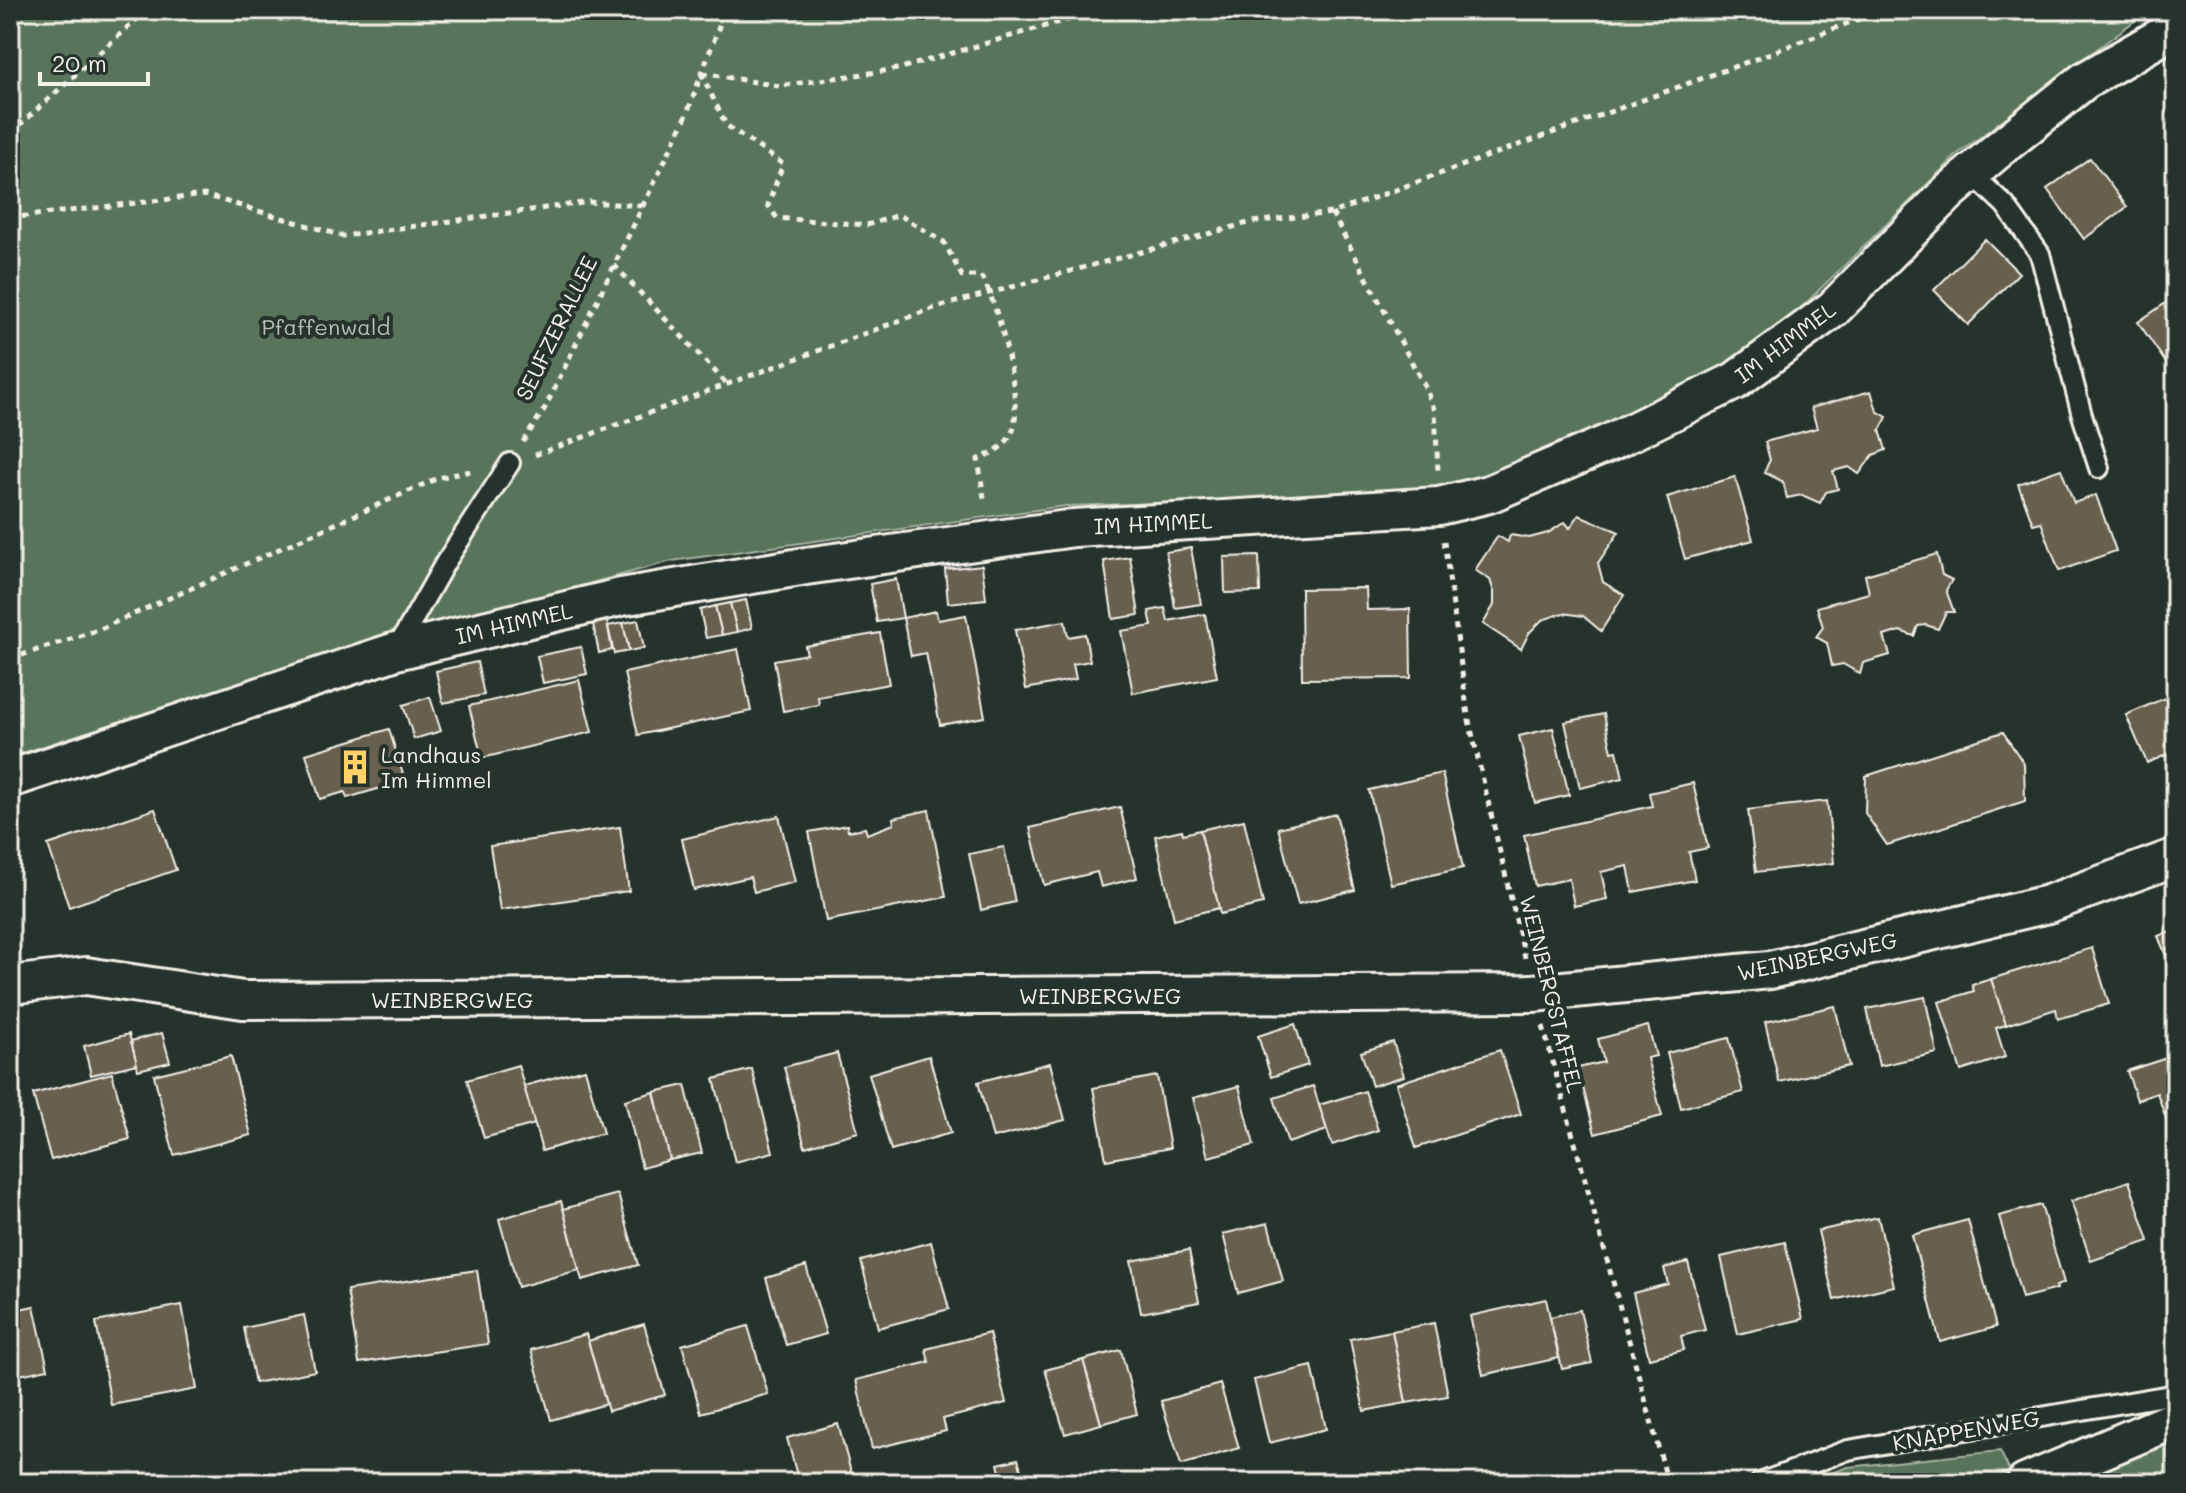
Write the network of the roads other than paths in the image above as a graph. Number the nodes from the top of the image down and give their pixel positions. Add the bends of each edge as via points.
1 (2176, 28) edge
2 (1971, 173) junction
3 (510, 463) road end
4 (2099, 468) dead end
5 (396, 651) junction
6 (10, 779) edge
7 (2176, 857) edge
8 (10, 985) edge
9 (2176, 1394) edge
10 (2176, 1419) edge
11 (1760, 1483) edge
12 (2025, 1483) edge

1 - 2 street, IM HIMMEL via 2084,81
2 - 4 lane via 2005,205 2040,254
2 - 5 street, IM HIMMEL via 1833,309 1735,381 1489,494 1439,506 1074,528 991,539 621,597
3 - 5 lane
5 - 6 street, IM HIMMEL
7 - 8 street, WEINBERGWEG via 2048,904 1770,970 1533,993 243,1000 86,976
9 - 11 lane, KNAPPENWEG via 1848,1450
10 - 12 street

